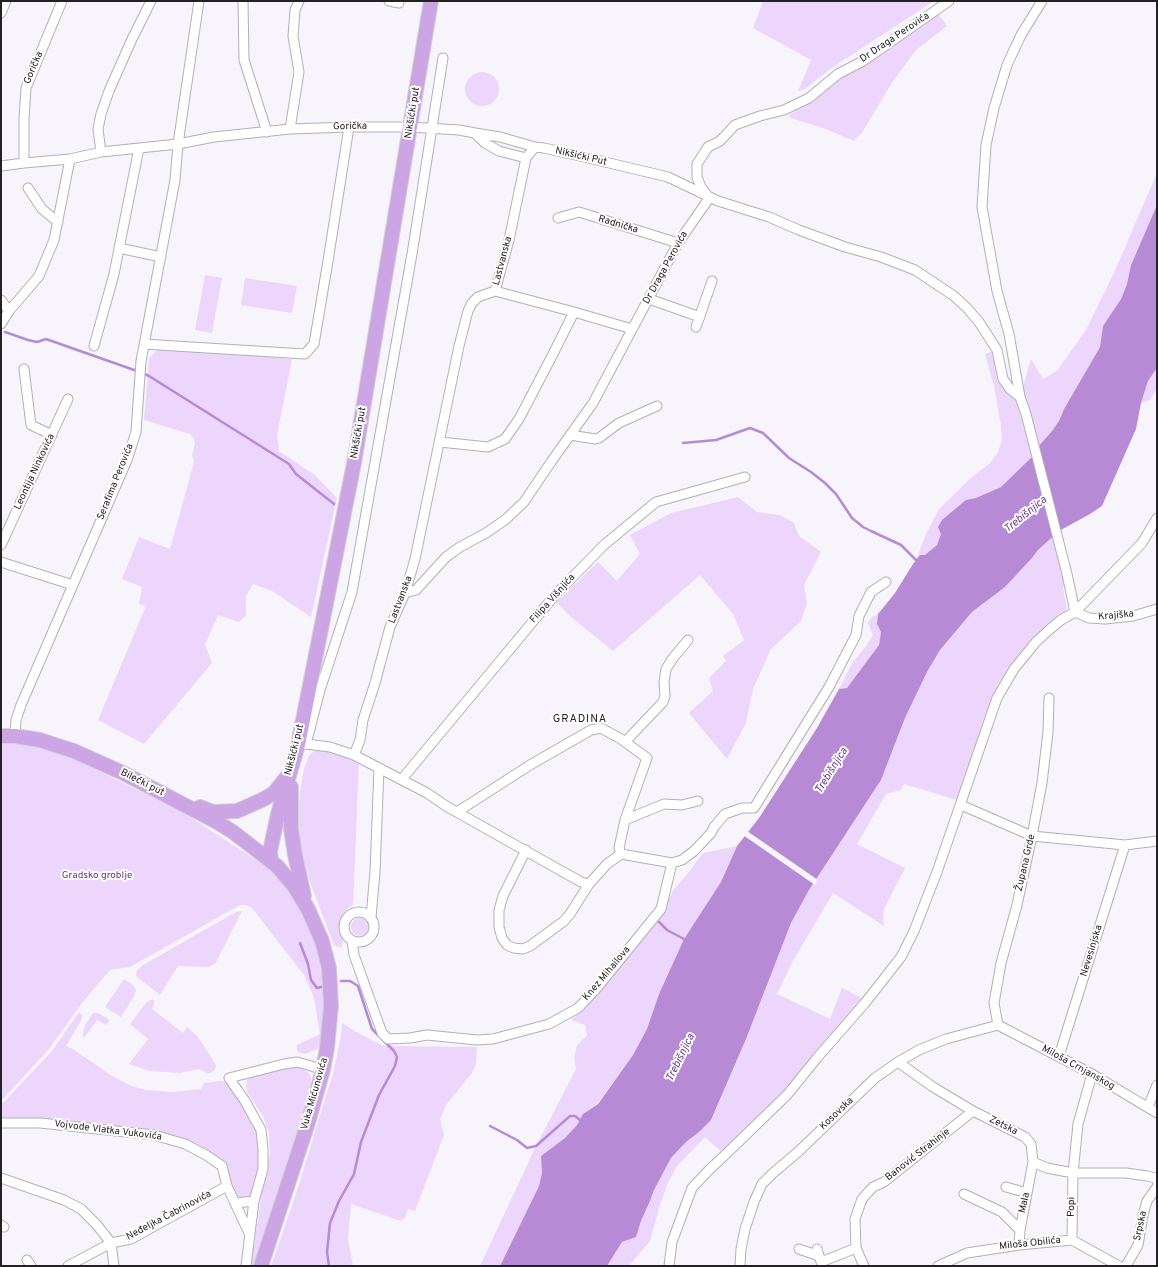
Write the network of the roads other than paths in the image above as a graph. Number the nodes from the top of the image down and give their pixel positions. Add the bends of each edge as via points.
1 (6, 1) edge
2 (62, 1) edge
3 (151, 1) edge
4 (199, 1) edge
5 (243, 1) edge
6 (299, 1) edge
7 (389, 1) edge
8 (431, 1) edge
9 (949, 1) edge
10 (1042, 1) edge
11 (399, 3) dead end
12 (1, 13) edge
13 (443, 58) dead end
14 (349, 127) junction
15 (410, 127) junction
16 (432, 128) junction
17 (290, 129) junction
18 (267, 132) junction
19 (475, 133) junction
20 (178, 144) junction
21 (535, 147) junction
22 (139, 148) junction
23 (100, 152) junction
24 (526, 158) junction
25 (70, 159) junction
26 (24, 162) junction
27 (1, 166) edge
28 (28, 188) dead end
29 (710, 197) junction
30 (558, 218) dead end
31 (58, 222) junction
32 (678, 243) junction
33 (119, 248) junction
34 (161, 257) junction
35 (712, 281) dead end
36 (495, 291) junction
37 (649, 299) junction
38 (1, 300) edge
39 (9, 312) junction
40 (574, 312) junction
41 (700, 317) junction
42 (1, 324) edge
43 (696, 327) dead end
44 (632, 329) junction
45 (145, 344) junction
46 (94, 346) dead end
47 (24, 370) dead end
48 (1020, 397) junction
49 (68, 400) dead end
50 (657, 406) dead end
51 (570, 435) junction
52 (52, 436) junction
53 (440, 442) junction
54 (745, 477) dead end
55 (1157, 518) edge
56 (1, 545) edge
57 (1, 562) edge
58 (886, 582) dead end
59 (73, 585) junction
60 (405, 593) junction
61 (1157, 609) edge
62 (1075, 612) junction
63 (688, 640) dead end
64 (1049, 698) dead end
65 (1, 736) edge
66 (16, 736) junction
67 (625, 742) junction
68 (302, 744) junction
69 (354, 755) junction
70 (292, 768) junction
71 (379, 768) junction
72 (402, 779) junction
73 (698, 802) dead end
74 (179, 803) junction
75 (960, 805) junction
76 (457, 812) junction
77 (625, 820) junction
78 (1032, 836) junction
79 (1157, 841) edge
80 (1125, 845) junction
81 (526, 850) junction
82 (621, 854) junction
83 (270, 861) junction
84 (672, 863) junction
85 (589, 884) junction
86 (308, 909) junction
87 (371, 917) junction
88 (352, 941) junction
89 (998, 1025) junction
90 (1059, 1056) junction
91 (898, 1062) junction
92 (323, 1070) junction
93 (1092, 1074) junction
94 (1157, 1085) edge
95 (1148, 1107) junction
96 (973, 1111) junction
97 (1157, 1113) edge
98 (1, 1123) edge
99 (1033, 1162) junction
100 (1073, 1173) junction
101 (1, 1178) edge
102 (1157, 1181) edge
103 (227, 1186) junction
104 (1006, 1187) dead end
105 (1157, 1187) edge
106 (1027, 1193) junction
107 (964, 1194) dead end
108 (254, 1201) junction
109 (235, 1204) junction
110 (1020, 1230) junction
111 (249, 1233) junction
112 (1072, 1240) junction
113 (112, 1243) junction
114 (1019, 1244) junction
115 (856, 1248) junction
116 (799, 1249) dead end
117 (68, 1266) edge
118 (114, 1266) edge
119 (246, 1266) edge
120 (261, 1266) edge
121 (669, 1266) edge
122 (740, 1266) edge
123 (864, 1266) edge
124 (938, 1266) edge
125 (1119, 1266) edge
126 (1126, 1266) edge

1 - 12 street
2 - 26 street, Gorička via 26,88
3 - 23 street via 101,114 98,129
4 - 20 street
5 - 18 street via 244,60
6 - 17 street via 295,10 293,36 299,72
7 - 11 street
8 - 15 main road, Nikšićki put
9 - 29 street, Dr Draga Perovića via 863,61 838,74 809,98 784,110 735,125 720,140 708,147 698,164 697,177 701,188
10 - 48 street via 1021,35 1007,65 994,108 985,153 982,207
13 - 16 street, Nikšićki put
14 - 15 street, Gorička
14 - 17 street, Gorička
14 - 45 street via 314,344 305,354
15 - 16 street, Gorička
15 - 68 main road, Nikšićki put via 354,463
16 - 19 street, Gorička
16 - 68 street, Nikšićki put via 411,262 352,592
17 - 18 street, Gorička
18 - 20 street, Gorička via 214,137
19 - 21 street, Nikšićki Put
19 - 24 street via 485,143 499,150
20 - 22 street, Gorička
20 - 34 street, Serafima Perovića
21 - 24 street
21 - 29 street, Nikšićki Put via 668,177
22 - 23 street, Gorička
22 - 33 street
23 - 25 street, Gorička
24 - 36 street, Lastvanska via 509,240
25 - 26 street, Gorička
25 - 31 street
26 - 27 street, Gorička
28 - 31 street via 42,209
29 - 32 street, Dr Draga Perovića
29 - 48 street, Nikšićki Put via 845,247 899,263 937,283 967,308 979,322 998,350 1004,379 1010,389
30 - 32 street, Radnička via 579,212
31 - 39 street via 54,240 39,276
32 - 37 street, Dr Draga Perovića
33 - 34 street
33 - 46 street
34 - 45 street, Serafima Perovića
35 - 41 street
36 - 40 street
36 - 53 street, Lastvanska via 478,297 468,311
37 - 41 street
37 - 44 street, Dr Draga Perovića
38 - 39 street
39 - 42 street
40 - 44 street
40 - 53 street via 519,419 505,438 488,447
41 - 43 street
44 - 51 street, Dr Draga Perovića via 593,403
45 - 59 street, Serafima Perovića via 140,373 136,432 127,460
47 - 52 street via 31,425
48 - 62 street
49 - 52 street, Leontija Ninkovića
50 - 51 street via 619,423 599,438
51 - 60 street, Dr Draga Perovića via 524,502 506,520 446,557 416,590
52 - 56 street, Leontija Ninkovića
53 - 60 street, Lastvanska via 415,560
54 - 72 street, Filipa Višnjića via 656,502 604,545 555,595
55 - 62 street via 1142,543
57 - 59 street
58 - 84 street via 871,592 859,616 856,635 829,687 754,808 742,808 725,814 694,851 682,860
59 - 66 street, Serafima Perovića via 21,705 16,720
60 - 69 street, Lastvanska via 390,627
61 - 62 street, Krajiška via 1133,616 1105,619 1089,618
62 - 75 street via 1036,642 1014,669 997,698
63 - 67 street via 666,669 663,702
64 - 78 street, Župana Grde via 1042,783
65 - 66 main road, Bilećki put
66 - 74 main road, Bilećki put via 40,740 74,751
67 - 76 street via 601,728 591,730
67 - 77 street via 647,758
68 - 69 street via 330,747
68 - 70 main road, Nikšićki put
69 - 71 street
70 - 74 main road via 274,793 237,810 213,812
70 - 83 main road, Nikšićki put via 278,814
70 - 86 main road via 291,828
71 - 72 street
71 - 87 street
72 - 76 street
73 - 77 street via 682,805 664,804
74 - 83 main road, Bilećki put via 233,832
75 - 78 street
75 - 121 street via 914,931 900,957 865,1003 787,1095 692,1188 672,1242
76 - 81 street
77 - 82 street via 619,848
78 - 80 street
78 - 89 street, Župana Grde via 1001,963 994,1003
79 - 80 street
80 - 90 street, Nevesinjska
81 - 85 street via 581,882
81 - 85 street via 498,910 499,927 507,945 523,949 564,921
82 - 84 street
82 - 85 street
83 - 86 main road, Vuka Mićunovića via 287,877
84 - 88 street, Knez Mihailova via 661,909 578,1008 549,1024 493,1039 427,1035 388,1039 382,1033 354,955
86 - 92 main road, Vuka Mićunovića via 322,942 330,978 328,1048
87 - 88 street via 375,927 371,937 362,942
87 - 88 street via 368,914 354,912 346,919 345,933
89 - 90 street, Miloša Crnjanskog
89 - 91 street, Kosovska via 946,1040 919,1050
90 - 93 street, Miloša Crnjanskog
91 - 96 street, Zetska
91 - 122 street, Kosovska via 870,1083 762,1184 745,1229
92 - 108 street via 297,1062 229,1078 261,1130 262,1169
92 - 120 main road, Vuka Mićunovića
93 - 95 street, Miloša Crnjanskog
93 - 100 street via 1078,1124
94 - 95 street
95 - 97 street, Miloša Crnjanskog
96 - 99 street, Zetska via 1025,1137 1031,1144
96 - 115 street, Banović Strahinje via 884,1182 870,1189 862,1199 855,1219
98 - 103 street, Vojvode Vlatka Vukovića via 40,1123 154,1135 185,1144 222,1166
99 - 100 street via 1047,1168
99 - 106 street, Mala
100 - 102 street via 1126,1173 1156,1178
100 - 112 street, Popi
101 - 113 street via 64,1200 81,1209
103 - 109 street, Vojvode Vlatka Vukovića
103 - 113 street, Neđeljka Čabrinovića via 131,1239
104 - 106 street
105 - 126 street, Srpska via 1147,1201 1138,1245
106 - 110 street, Mala
107 - 110 street via 1002,1212
108 - 109 street
108 - 111 street
109 - 111 street, Vojvode Vlatka Vukovića
110 - 114 street, Mala
111 - 119 street
112 - 114 street, Miloša Obilića
112 - 125 street, Miloša Obilića
113 - 117 street, Neđeljka Čabrinovića
113 - 118 street
114 - 124 street, Miloša Obilića via 967,1252
115 - 116 street via 821,1262 818,1253
115 - 123 street, Banović Strahinje

